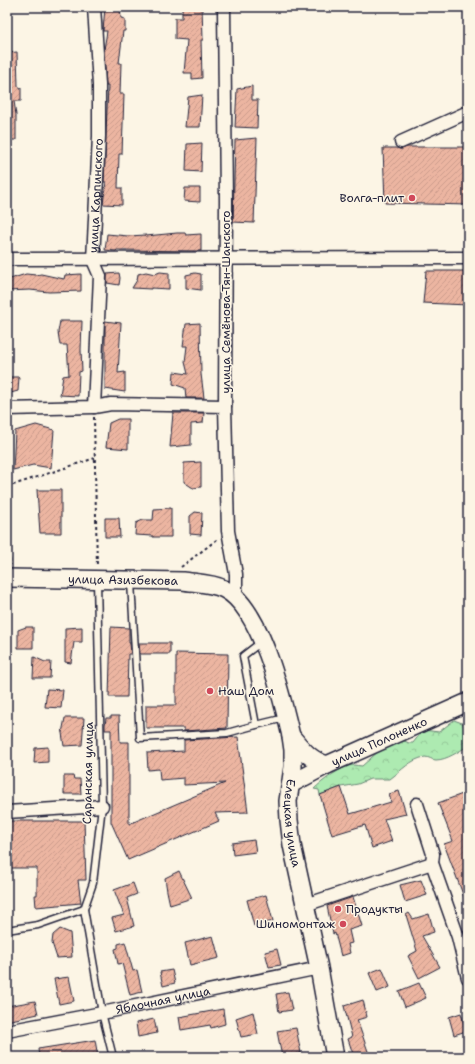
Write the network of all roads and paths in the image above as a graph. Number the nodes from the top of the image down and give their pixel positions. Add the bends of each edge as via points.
1 (94, 7) edge
2 (224, 7) edge
3 (468, 112) edge
4 (401, 142) dead end
5 (468, 258) edge
6 (7, 259) edge
7 (226, 259) junction
8 (93, 260) junction
9 (226, 406) junction
10 (94, 407) junction
11 (7, 409) edge
12 (95, 458) junction
13 (7, 487) edge
14 (228, 531) junction
15 (7, 546) edge
16 (174, 566) dead end
17 (10, 578) edge
18 (97, 580) junction
19 (131, 580) junction
20 (236, 597) junction
21 (263, 641) junction
22 (468, 702) edge
23 (287, 718) junction
24 (256, 725) junction
25 (291, 736) junction
26 (327, 765) junction
27 (291, 784) junction
28 (417, 804) dead end
29 (102, 806) junction
30 (7, 812) edge
31 (432, 863) junction
32 (305, 905) junction
33 (84, 909) junction
34 (7, 930) edge
35 (319, 968) junction
36 (468, 978) edge
37 (102, 1013) junction
38 (7, 1031) edge
39 (113, 1057) edge
40 (335, 1057) edge

1 - 8 street, улица Карпинского via 99,136
2 - 7 street, улица Семёнова-Тян-Шанского
3 - 4 street
5 - 7 street
6 - 8 street
7 - 8 street
7 - 9 street, улица Семёнова-Тян-Шанского
8 - 10 street, улица Карпинского via 100,276
9 - 10 street via 111,404
9 - 14 street, улица Семёнова-Тян-Шанского
10 - 11 street
10 - 12 path
12 - 13 path
12 - 18 path
14 - 16 path via 182,567
14 - 20 street, улица Семёнова-Тян-Шанского via 236,574
15 - 17 path
17 - 18 main road, улица Азизбекова
18 - 19 main road, улица Азизбекова
18 - 29 lane, Саранская улица
19 - 20 main road, улица Азизбекова via 208,584 224,589
19 - 24 lane via 140,738 227,733
20 - 21 main road, Елецкая улица via 247,609
21 - 23 main road, Елецкая улица
21 - 24 lane via 243,656
22 - 26 main road, улица Полоненко
23 - 24 lane
23 - 25 main road, Елецкая улица
25 - 26 main road via 307,755
25 - 27 main road, Елецкая улица
26 - 27 main road, улица Полоненко
27 - 32 main road, Елецкая улица via 288,820
28 - 31 street via 433,854
29 - 30 street
29 - 33 lane, Саранская улица via 93,882
31 - 32 street
31 - 36 street via 458,938
32 - 35 main road, Елецкая улица
33 - 34 lane via 38,925
33 - 37 lane, Саранская улица
35 - 37 street, Яблочная улица
35 - 40 main road, Елецкая улица
37 - 38 street, Яблочная улица
37 - 39 lane, Саранская улица

